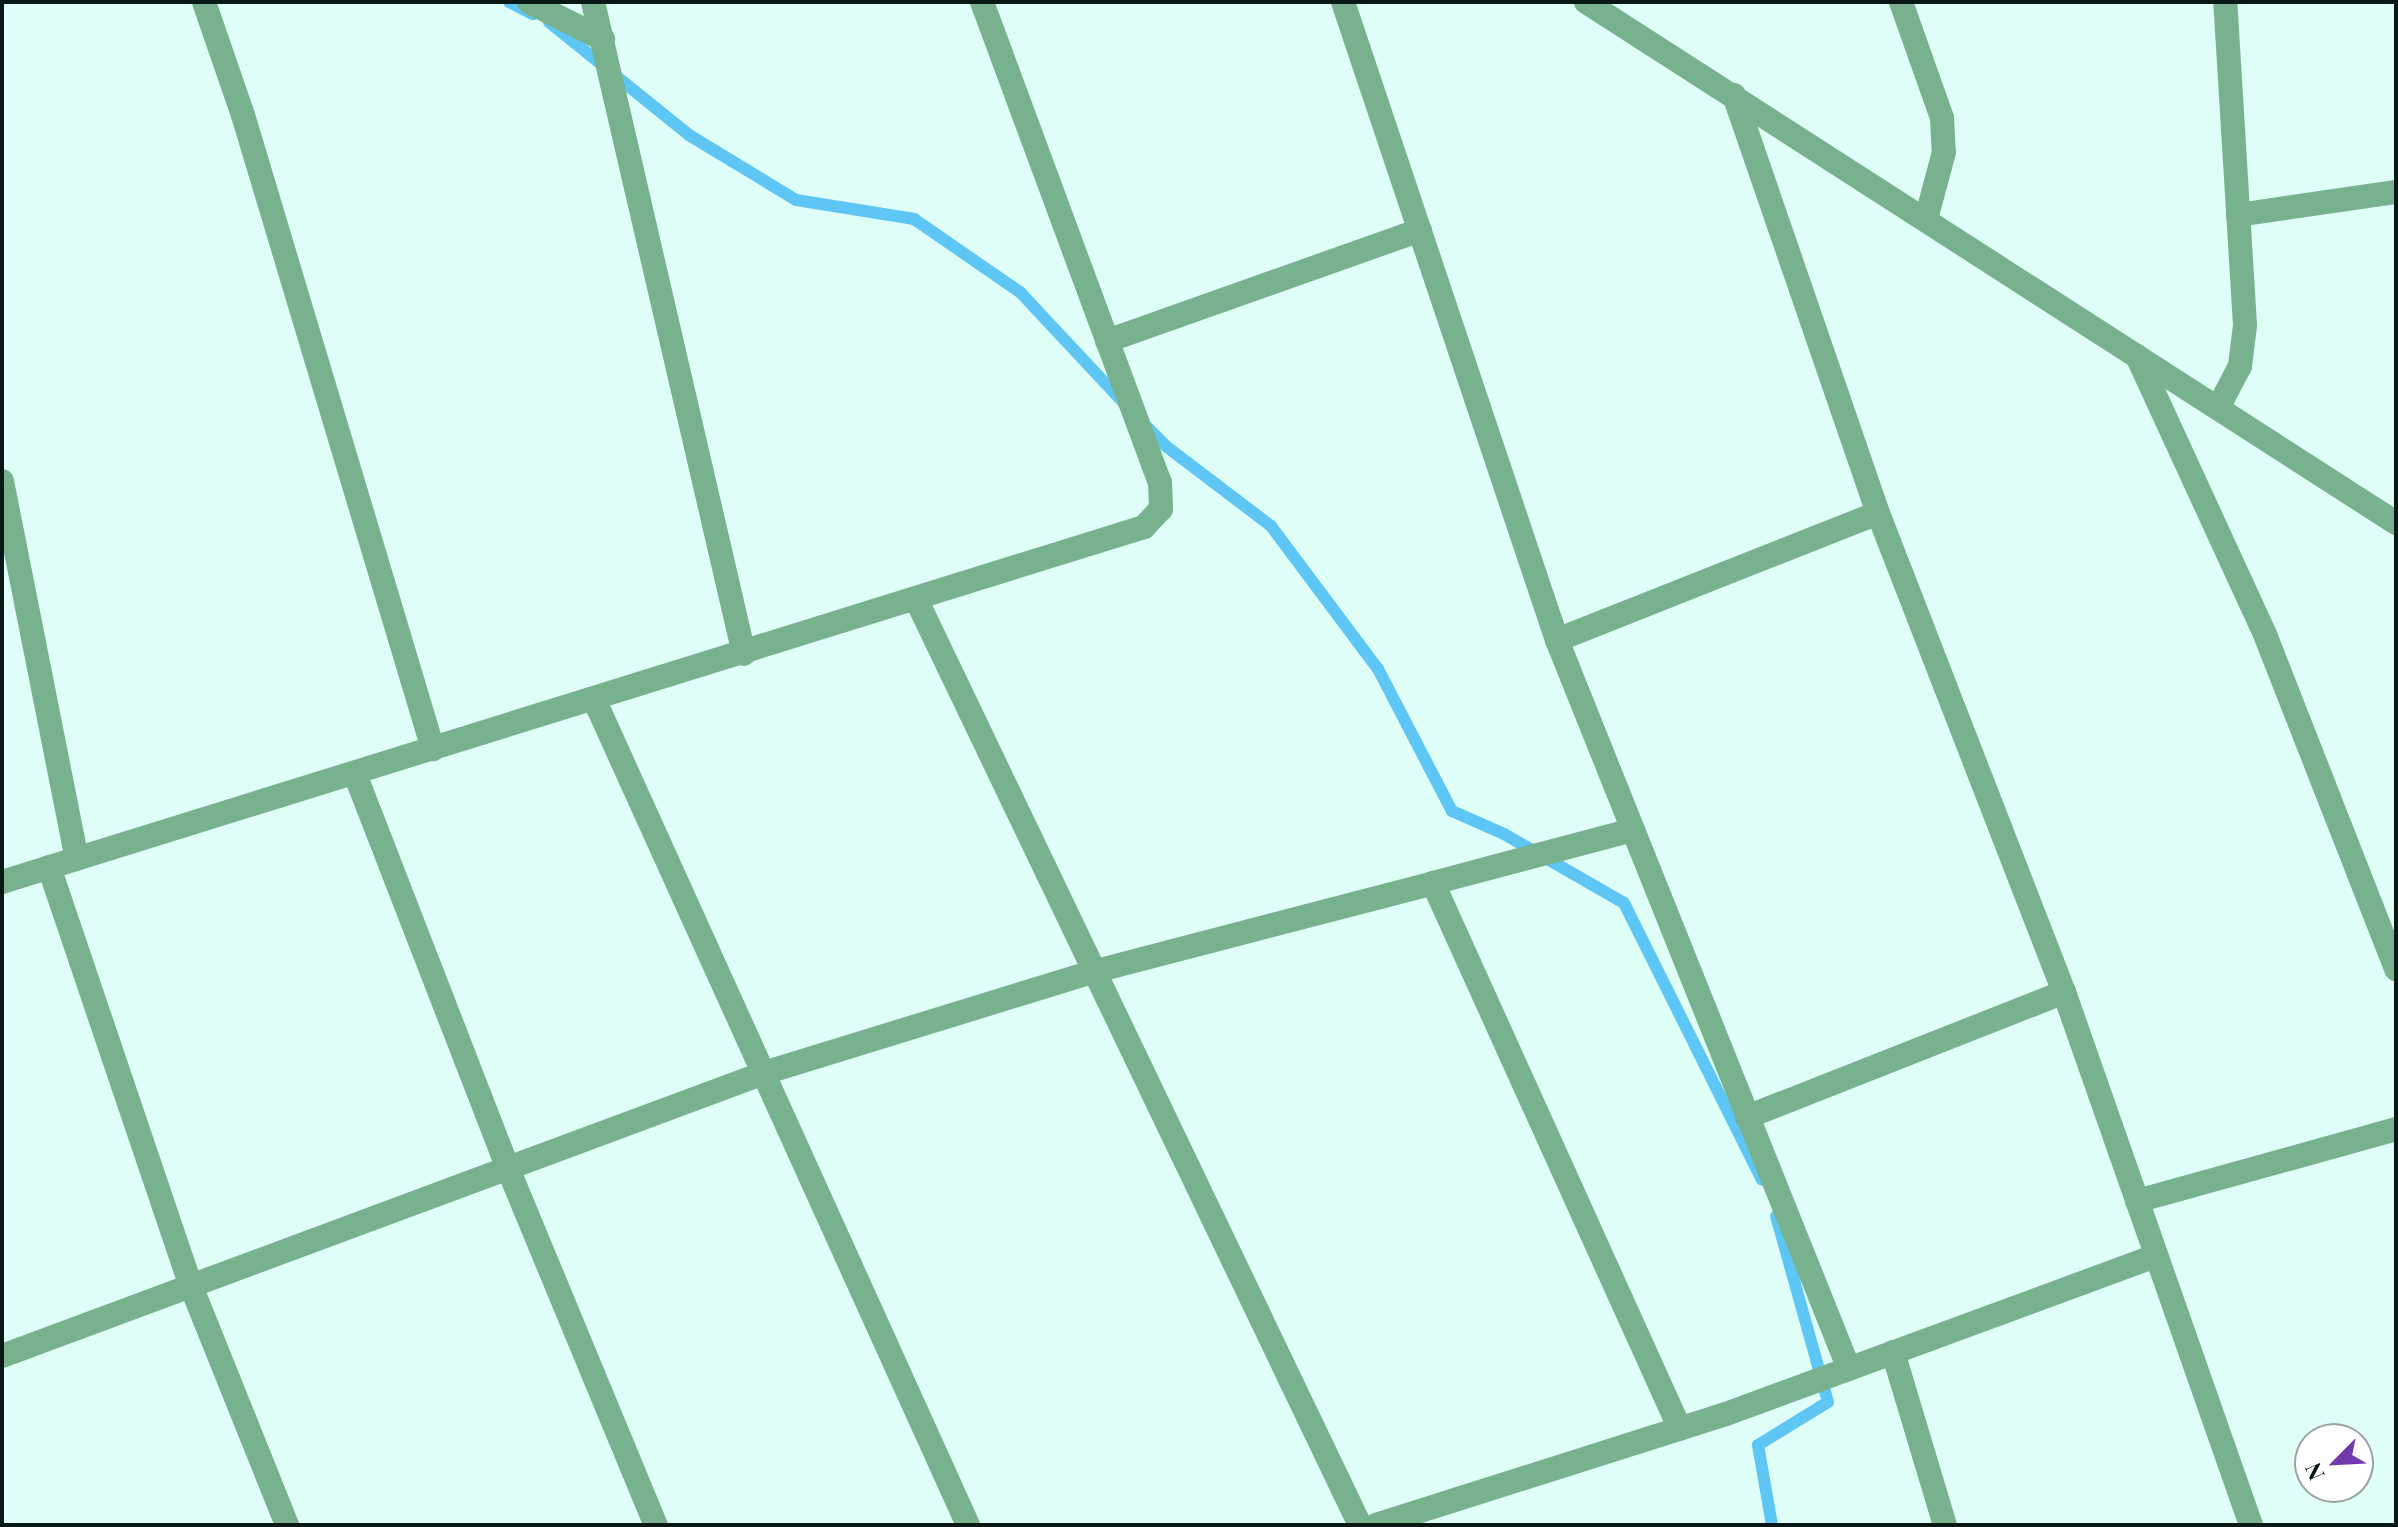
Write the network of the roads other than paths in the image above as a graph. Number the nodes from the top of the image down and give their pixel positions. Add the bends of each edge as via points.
1 (204, 2) edge
2 (529, 2) edge
3 (593, 2) edge
4 (982, 2) edge
5 (1343, 2) edge
6 (1586, 2) edge
7 (1901, 2) edge
8 (2225, 2) edge
9 (603, 39) junction
10 (1734, 95) junction
11 (2396, 192) edge
12 (2238, 215) junction
13 (1926, 219) junction
14 (1420, 230) junction
15 (1107, 341) junction
16 (2137, 356) junction
17 (2218, 408) junction
18 (2, 481) edge
19 (1878, 513) junction
20 (2396, 523) edge
21 (917, 601) junction
22 (1557, 640) junction
23 (744, 654) junction
24 (594, 699) junction
25 (433, 749) junction
26 (355, 774) junction
27 (1632, 830) junction
28 (77, 859) junction
29 (49, 867) junction
30 (2, 882) edge
31 (1433, 883) junction
32 (2396, 969) edge
33 (1096, 971) junction
34 (2064, 992) junction
35 (767, 1072) junction
36 (1747, 1117) junction
37 (2396, 1129) edge
38 (507, 1166) junction
39 (2137, 1201) junction
40 (2156, 1256) junction
41 (191, 1286) junction
42 (1893, 1352) junction
43 (2, 1356) edge
44 (1849, 1369) junction
45 (1680, 1429) junction
46 (287, 1525) edge
47 (656, 1525) edge
48 (968, 1525) edge
49 (1360, 1525) edge
50 (1376, 1525) edge
51 (1945, 1525) edge
52 (2251, 1525) edge

1 - 25 street via 243,115
2 - 9 street
3 - 9 street
4 - 15 street
5 - 14 street
6 - 10 street
7 - 13 street via 1942,118 1944,152
8 - 12 street
9 - 23 street
10 - 13 street
10 - 19 street
11 - 12 street
12 - 17 street via 2245,325 2240,366
13 - 16 street
14 - 15 street
14 - 22 street
15 - 21 street via 1160,483 1161,509 1144,527
16 - 17 street
16 - 32 street via 2266,637
17 - 20 street
18 - 28 street
19 - 22 street
19 - 34 street
21 - 23 street
21 - 33 street
22 - 27 street
23 - 24 street
24 - 25 street
24 - 35 street
25 - 26 street
26 - 28 street
26 - 38 street
27 - 31 street
27 - 36 street
28 - 29 street
29 - 30 street
29 - 41 street
31 - 33 street
31 - 45 street
33 - 35 street
33 - 49 street
34 - 36 street
34 - 39 street
35 - 38 street
35 - 48 street
36 - 44 street
37 - 39 street
38 - 41 street
38 - 47 street
39 - 40 street
40 - 42 street
40 - 52 street
41 - 43 street
41 - 46 street
42 - 44 street
42 - 51 street
44 - 45 street
45 - 50 street

